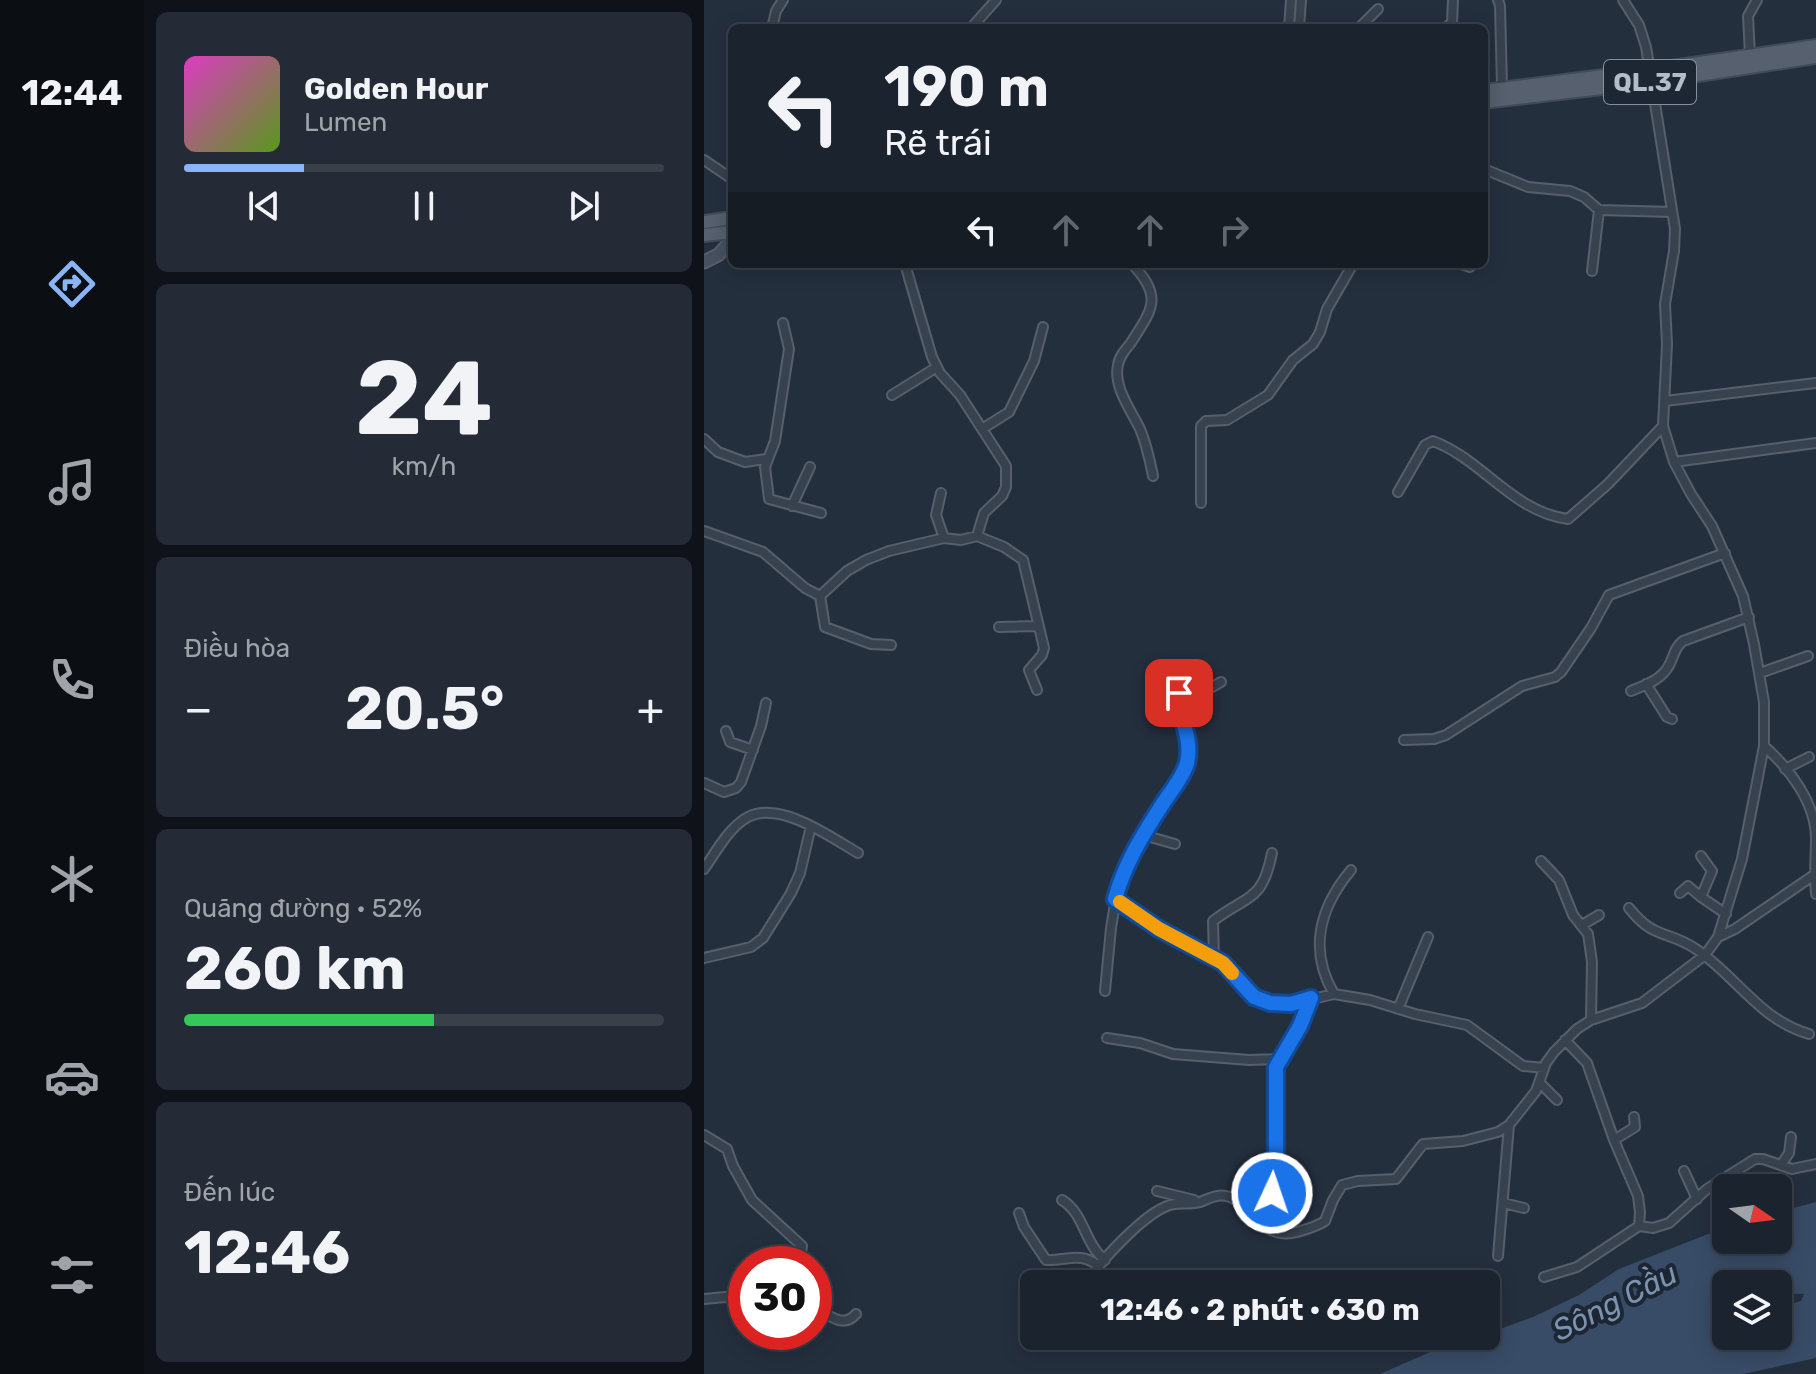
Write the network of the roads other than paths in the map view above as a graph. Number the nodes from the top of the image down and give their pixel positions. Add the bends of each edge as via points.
1 (783, 0) edge
2 (996, 0) edge
3 (1291, 0) edge
4 (1301, 0) edge
5 (1453, 0) edge
6 (1498, 0) edge
7 (1623, 0) edge
8 (1757, 0) edge
9 (1378, 9) dead end
10 (773, 24) edge
11 (975, 24) edge
12 (1289, 24) edge
13 (1299, 24) edge
14 (1363, 24) edge
15 (1450, 24) edge
16 (1816, 46) edge
17 (1750, 55) junction
18 (1816, 57) edge
19 (1652, 76) junction
20 (1502, 88) junction
21 (1488, 90) edge
22 (1488, 101) edge
23 (704, 160) edge
24 (1488, 171) edge
25 (728, 176) edge
26 (1599, 210) junction
27 (1672, 212) junction
28 (728, 219) edge
29 (704, 222) edge
30 (728, 232) edge
31 (704, 235) edge
32 (728, 244) edge
33 (704, 262) edge
34 (906, 268) edge
35 (1135, 268) edge
36 (1351, 268) edge
37 (1592, 271) dead end
38 (783, 323) dead end
39 (1043, 327) dead end
40 (937, 367) junction
41 (1816, 383) edge
42 (892, 395) dead end
43 (1665, 401) junction
44 (1663, 426) junction
45 (982, 429) junction
46 (704, 439) edge
47 (1816, 443) edge
48 (766, 459) junction
49 (1674, 462) junction
50 (810, 467) dead end
51 (1153, 476) dead end
52 (1398, 492) dead end
53 (941, 493) dead end
54 (1201, 503) dead end
55 (792, 506) junction
56 (821, 513) dead end
57 (704, 531) edge
58 (977, 536) junction
59 (944, 538) junction
60 (1725, 553) junction
61 (820, 596) junction
62 (1749, 617) junction
63 (1038, 626) junction
64 (999, 627) dead end
65 (891, 645) dead end
66 (1808, 656) dead end
67 (1760, 673) junction
68 (1221, 682) dead end
69 (1646, 684) junction
70 (1186, 687) dead end
71 (1037, 690) dead end
72 (1631, 691) dead end
73 (766, 703) dead end
74 (1181, 709) junction
75 (1672, 719) dead end
76 (726, 731) dead end
77 (1404, 740) dead end
78 (1764, 746) junction
79 (753, 750) junction
80 (1809, 757) dead end
81 (1785, 769) junction
82 (704, 783) edge
83 (1814, 817) edge
84 (811, 826) junction
85 (1143, 835) junction
86 (1816, 837) edge
87 (1175, 844) dead end
88 (858, 853) dead end
89 (1272, 853) dead end
90 (1701, 856) dead end
91 (1541, 861) dead end
92 (704, 869) edge
93 (1351, 870) dead end
94 (1814, 875) junction
95 (1680, 893) dead end
96 (1816, 894) edge
97 (1701, 897) junction
98 (1115, 899) junction
99 (1629, 908) dead end
100 (1726, 914) junction
101 (1599, 915) dead end
102 (1582, 925) junction
103 (1428, 937) dead end
104 (1718, 937) junction
105 (1705, 955) junction
106 (704, 958) edge
107 (1214, 958) junction
108 (1105, 991) dead end
109 (1334, 994) junction
110 (1311, 998) junction
111 (1398, 1009) junction
112 (1591, 1020) junction
113 (1809, 1034) dead end
114 (1107, 1038) dead end
115 (1565, 1040) junction
116 (1279, 1059) junction
117 (1544, 1068) junction
118 (1540, 1083) junction
119 (1557, 1100) dead end
120 (1634, 1117) dead end
121 (1509, 1125) junction
122 (704, 1135) edge
123 (1791, 1137) dead end
124 (1614, 1140) junction
125 (1816, 1164) edge
126 (1781, 1165) junction
127 (1684, 1171) dead end
128 (1157, 1191) dead end
129 (1697, 1199) junction
130 (1062, 1200) dead end
131 (1199, 1203) junction
132 (1503, 1203) junction
133 (1524, 1208) dead end
134 (1019, 1213) dead end
135 (1257, 1219) junction
136 (1639, 1226) junction
137 (802, 1246) edge
138 (1498, 1256) dead end
139 (1102, 1263) junction
140 (1097, 1270) edge
141 (1544, 1277) dead end
142 (728, 1298) edge
143 (704, 1299) edge
144 (856, 1314) dead end
145 (832, 1316) edge

1 - 10 street
2 - 11 street
3 - 12 street
4 - 13 street
5 - 15 street
6 - 20 street
7 - 19 street via 1639,25
8 - 17 street via 1748,16
9 - 14 street
16 - 17 main road, QL.37
17 - 19 main road, QL.37
18 - 19 main road, QL.37
19 - 20 main road, QL.37
19 - 22 main road, QL.37
19 - 27 street
20 - 21 main road, QL.37
23 - 25 street
24 - 26 street via 1528,187 1570,191
26 - 27 street
26 - 37 street
27 - 43 street
28 - 29 main road
30 - 31 main road
32 - 33 main road
34 - 40 street
35 - 51 street via 1150,285 1151,312 1121,357 1118,380
36 - 54 street via 1313,344 1293,360 1268,395 1227,420 1201,426
38 - 48 street via 787,366 775,441
39 - 45 street via 1034,361 1009,412
40 - 42 street
40 - 45 street
41 - 43 street
43 - 44 street
44 - 49 street
44 - 52 street via 1568,519 1521,502 1466,458 1433,441 1425,445
45 - 58 street via 1006,466 1007,477 1002,496 984,513
46 - 48 street via 718,452 745,462
47 - 49 street
48 - 55 street via 769,499
49 - 60 street
50 - 55 street
53 - 59 street via 936,515
55 - 56 street
57 - 61 street via 763,552
58 - 59 street
58 - 63 street via 1023,560
59 - 61 street via 866,560
60 - 62 street
60 - 77 street via 1609,595 1555,677 1522,686 1446,735
61 - 65 street via 828,629
62 - 67 street
62 - 69 street via 1679,644 1667,670
63 - 64 street
63 - 71 street via 1043,652 1029,670
66 - 67 street
67 - 78 street
68 - 74 street
69 - 72 street
69 - 75 street
70 - 74 street via 1176,697
73 - 79 street
74 - 85 street via 1188,735 1186,766
76 - 79 street via 730,742
78 - 81 street
78 - 100 street
79 - 82 street via 736,788 724,792
80 - 81 street
81 - 83 street
83 - 86 street
84 - 88 street
84 - 92 street via 780,815 751,815
84 - 106 street via 800,873 763,938 751,947
85 - 87 street
85 - 98 street
86 - 94 street
89 - 107 street via 1256,895 1213,921
90 - 97 street via 1712,871
91 - 102 street via 1559,880
93 - 109 street via 1326,907 1319,931 1322,966
94 - 96 street
94 - 104 street
95 - 97 street via 1688,886
97 - 100 street
98 - 107 street
98 - 108 street
99 - 105 street via 1648,929
100 - 104 street
101 - 102 street
102 - 112 street via 1591,943
103 - 111 street
104 - 105 street
105 - 112 street via 1642,1003
105 - 113 street via 1771,1018
107 - 110 street via 1262,1001 1291,1004
109 - 110 street
109 - 111 street
110 - 116 street
111 - 117 street via 1467,1025 1523,1066
112 - 115 street
114 - 116 street via 1173,1054
115 - 117 street
115 - 124 street via 1587,1063
116 - 135 street via 1275,1184
117 - 118 street
118 - 119 street
118 - 121 street
120 - 124 street via 1632,1131
121 - 132 street
121 - 135 street via 1463,1141 1423,1144 1393,1180 1342,1185 1325,1221 1314,1228 1281,1234
122 - 137 street via 727,1149 752,1200
123 - 126 street
124 - 136 street via 1638,1196
125 - 126 street via 1792,1169
126 - 129 street via 1755,1159
127 - 129 street
128 - 131 street
129 - 136 street via 1659,1228
130 - 139 street via 1077,1211
131 - 135 street via 1227,1197
131 - 139 street via 1172,1204 1154,1212
132 - 133 street
132 - 138 street
134 - 139 street via 1046,1260 1079,1256
136 - 141 street via 1577,1267
139 - 140 street
142 - 143 street
144 - 145 street via 844,1322

